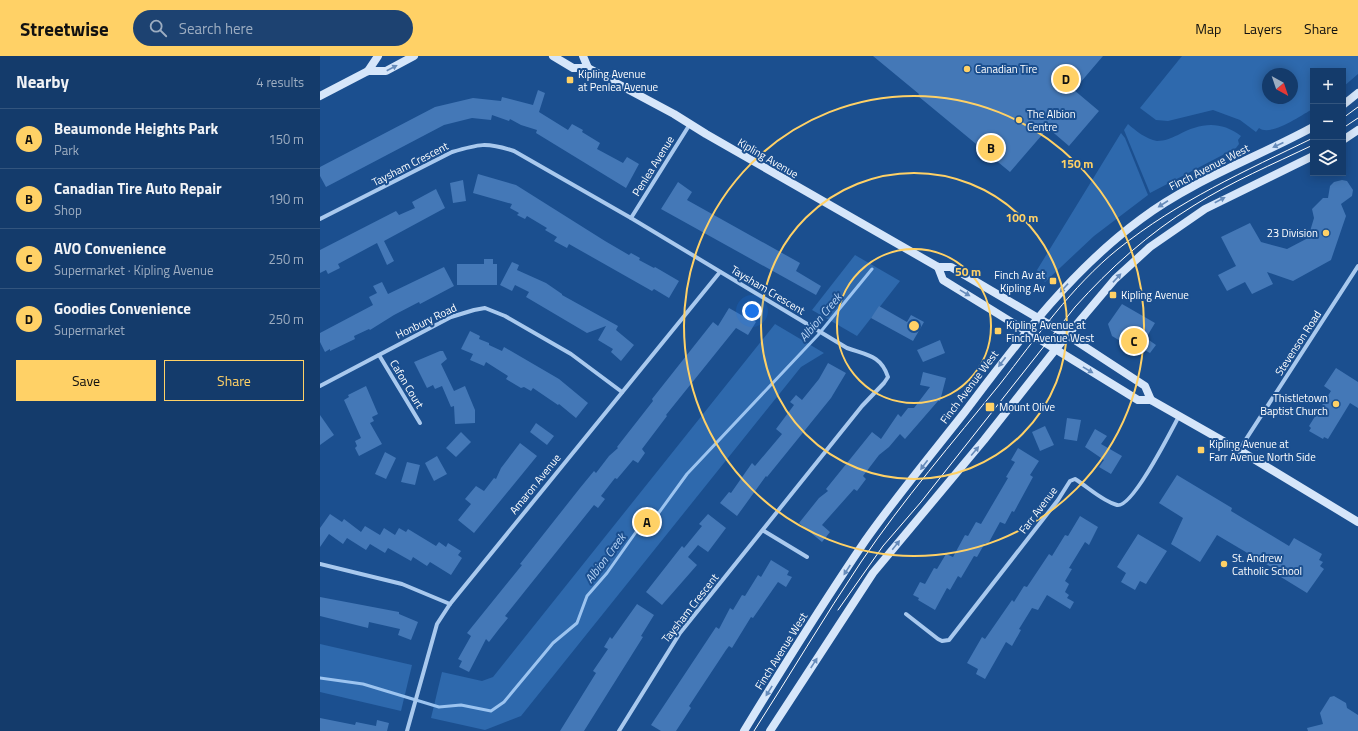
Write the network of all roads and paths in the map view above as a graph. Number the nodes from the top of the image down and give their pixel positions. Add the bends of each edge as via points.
1 (378, 56) edge
2 (414, 56) edge
3 (553, 56) edge
4 (583, 56) edge
5 (588, 68) junction
6 (368, 71) junction
7 (1358, 93) edge
8 (320, 96) edge
9 (1345, 104) edge
10 (690, 124) junction
11 (1310, 128) edge
12 (1358, 130) edge
13 (1346, 138) edge
14 (1310, 157) edge
15 (631, 218) junction
16 (320, 219) edge
17 (1358, 266) edge
18 (938, 267) junction
19 (720, 272) junction
20 (1038, 318) junction
21 (1026, 331) junction
22 (1067, 335) junction
23 (1055, 350) junction
24 (379, 355) junction
25 (320, 386) edge
26 (622, 392) junction
27 (1151, 400) junction
28 (1179, 416) junction
29 (420, 423) dead end
30 (1239, 450) junction
31 (1358, 522) edge
32 (764, 531) junction
33 (806, 557) dead end
34 (320, 564) edge
35 (450, 604) junction
36 (906, 614) dead end
37 (408, 731) edge
38 (618, 731) edge
39 (744, 731) edge
40 (770, 731) edge

1 - 6 main road
6 -> 2 main road via 386,71
3 - 5 main road, Kipling Avenue via 573,68
4 - 5 main road
5 - 10 main road, Kipling Avenue
6 - 8 main road
7 - 9 main road
10 - 15 street, Penlea Avenue
10 - 18 main road, Kipling Avenue
11 -> 20 main road, Finch Avenue West via 1176,196 1142,217 1093,258
12 - 13 main road
22 -> 14 main road via 1132,262 1176,227 1232,194
15 - 16 street, Taysham Crescent via 514,151 493,144 452,152
15 - 19 street, Taysham Crescent
17 - 30 street, Stevenson Road
18 - 20 main road, Kipling Avenue via 951,267
18 -> 21 main road, Kipling Avenue via 943,280
19 - 26 street, Amaron Avenue
19 - 32 street, Taysham Crescent via 847,348 878,358 888,376
20 - 21 main road, Finch Avenue West
20 - 22 main road, Kipling Avenue
21 - 23 main road, Kipling Avenue
21 -> 39 main road, Finch Avenue West via 866,540
22 - 23 main road
22 - 27 main road, Kipling Avenue via 1145,386
23 -> 27 main road, Kipling Avenue via 1138,400
40 -> 23 main road via 873,573
24 - 25 street, Honbury Road
24 - 26 street, Honbury Road via 451,317 485,308 505,316 571,354
24 - 29 street, Cafon Court
26 - 35 street, Amaron Avenue
27 - 28 main road, Kipling Avenue
28 - 30 main road, Kipling Avenue
28 - 36 street, Farr Avenue via 1138,488 1127,502 1117,505 1075,479 1070,481 949,640 938,639
30 - 31 main road, Kipling Avenue
32 - 33 street
32 - 38 street, Taysham Crescent via 680,633
34 - 35 street via 402,584
35 - 37 street, Amaron Avenue via 437,624

